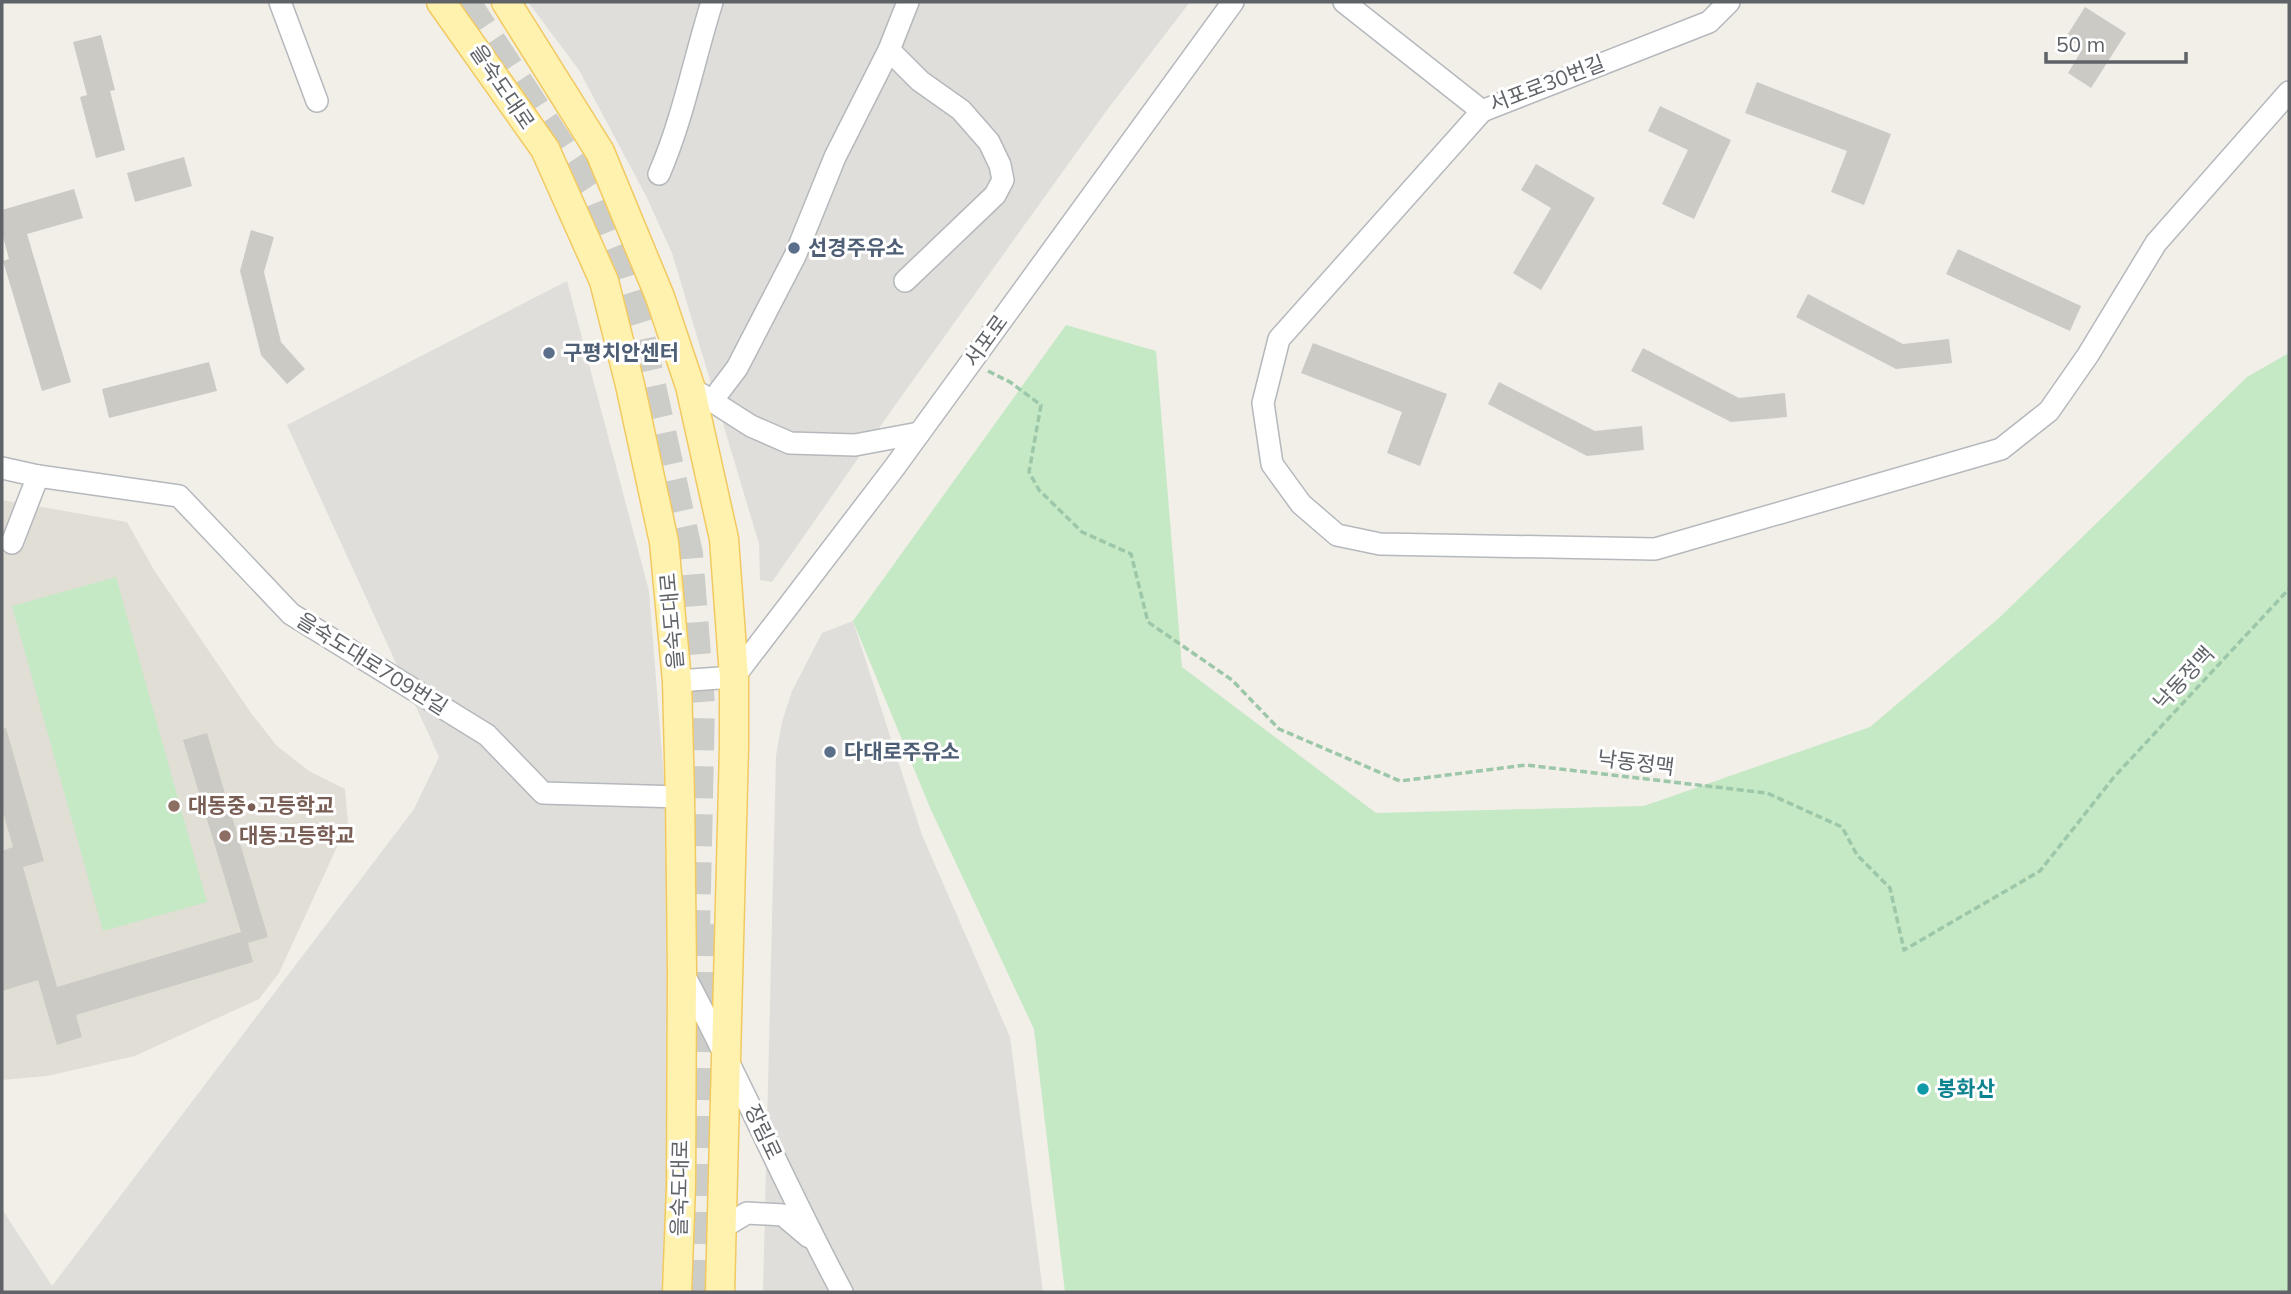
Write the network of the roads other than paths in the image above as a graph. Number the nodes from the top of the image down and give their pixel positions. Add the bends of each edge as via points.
1 (280, 2) edge
2 (442, 2) edge
3 (506, 2) edge
4 (712, 2) edge
5 (908, 2) edge
6 (1233, 2) edge
7 (1344, 2) edge
8 (1729, 2) edge
9 (889, 50) junction
10 (2289, 92) edge
11 (317, 101) dead end
12 (1482, 111) junction
13 (659, 174) dead end
14 (905, 281) dead end
15 (701, 393) junction
16 (919, 433) junction
17 (2, 468) edge
18 (38, 476) junction
19 (12, 543) dead end
20 (734, 677) junction
21 (677, 681) junction
22 (680, 797) junction
23 (682, 972) junction
24 (726, 1054) junction
25 (722, 1228) junction
26 (815, 1242) junction
27 (677, 1292) edge
28 (720, 1292) edge
29 (842, 1292) edge

1 - 11 street
2 - 21 main road, 을숙도대로 via 545,149 604,281 664,542
3 - 15 main road, 을숙도대로 via 600,152
4 - 13 street via 675,137
5 - 9 street
6 - 16 street, 서포로
7 - 12 street, 서포로30번길
8 - 12 street, 서포로30번길 via 1709,22
9 - 14 street via 961,110 989,142 1003,180 995,195
9 - 15 street via 835,157 763,323 737,369
10 - 12 street via 2156,243 2049,411 2001,449 1655,549 1380,544 1337,536 1301,504 1272,464 1263,403 1279,339
15 - 16 street via 751,426 790,443 855,445
15 - 20 main road, 을숙도대로 via 724,538
16 - 20 street, 서포로
17 - 18 street, 을숙도대로709번길
18 - 19 street
18 - 22 street, 을숙도대로709번길 via 178,496 291,614 487,735 543,793
20 - 21 street
20 - 24 main road, 을숙도대로
21 - 22 main road, 을숙도대로
22 - 23 main road, 을숙도대로
23 - 24 street, 장림로
23 - 27 main road, 을숙도대로
24 - 25 main road, 을숙도대로
24 - 26 street, 장림로
25 - 26 street via 747,1213 783,1215
25 - 28 main road, 을숙도대로
26 - 29 street, 장림로

